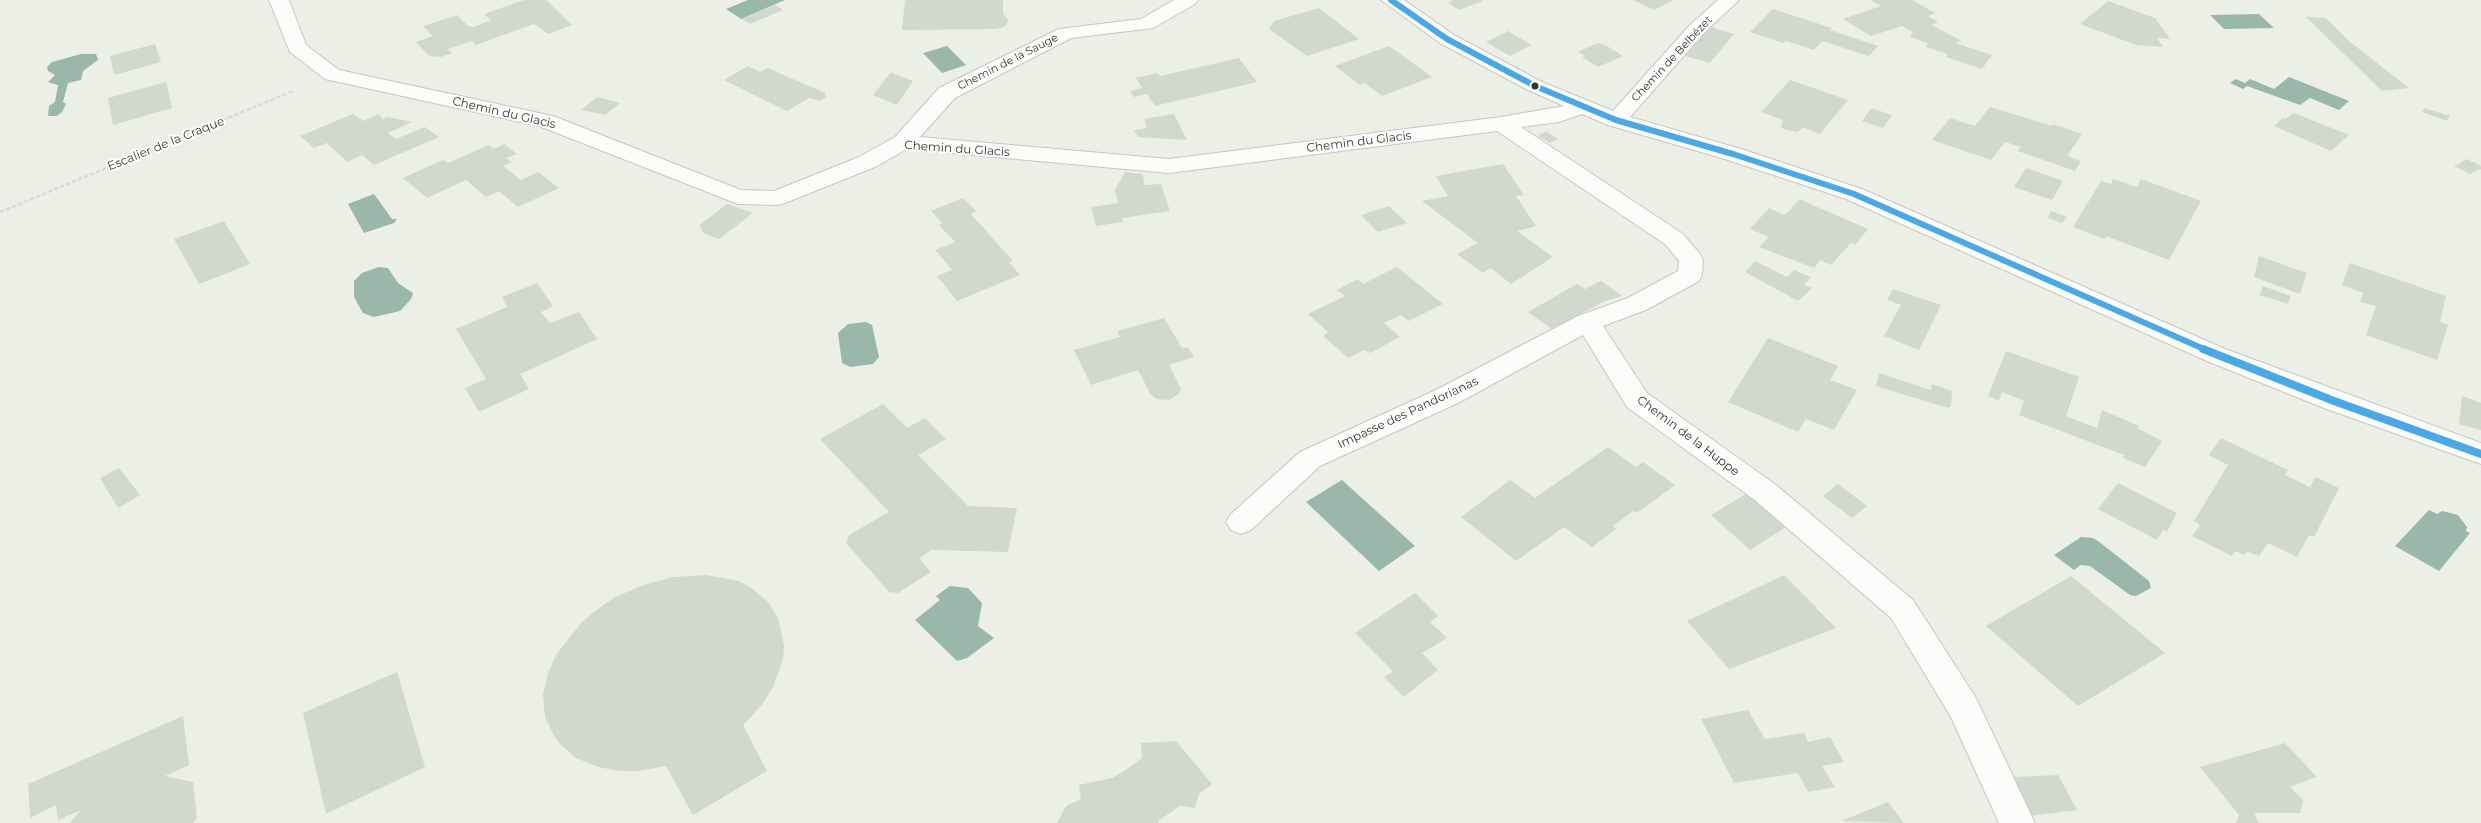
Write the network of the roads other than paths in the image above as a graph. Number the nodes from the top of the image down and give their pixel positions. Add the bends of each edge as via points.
1 (279, 0) edge
2 (1188, 0) edge
3 (1391, 0) edge
4 (1729, 0) edge
5 (1583, 106) junction
6 (1616, 120) junction
7 (1501, 124) junction
8 (903, 142) junction
9 (1587, 322) junction
10 (2481, 454) edge
11 (1241, 522) dead end
12 (2017, 823) edge

1 - 8 street, Chemin du Glacis via 298,48 332,75 546,120 738,197 777,198 867,162
2 - 8 street, Chemin de la Sauge via 1146,24 1066,32 947,93
3 - 5 street via 1447,39 1535,86
4 - 6 street, Chemin de Belbézet via 1697,29
5 - 6 street
5 - 7 street, Chemin du Glacis via 1559,115
6 - 10 street via 1854,194 2216,355
7 - 8 street, Chemin du Glacis via 1170,166
7 - 9 street via 1674,239 1692,260 1690,275 1637,304
9 - 11 street, Impasse des Pandorianas via 1448,396 1310,459
9 - 12 street, Chemin de la Huppe via 1636,400 1766,493 1902,609 1964,708

